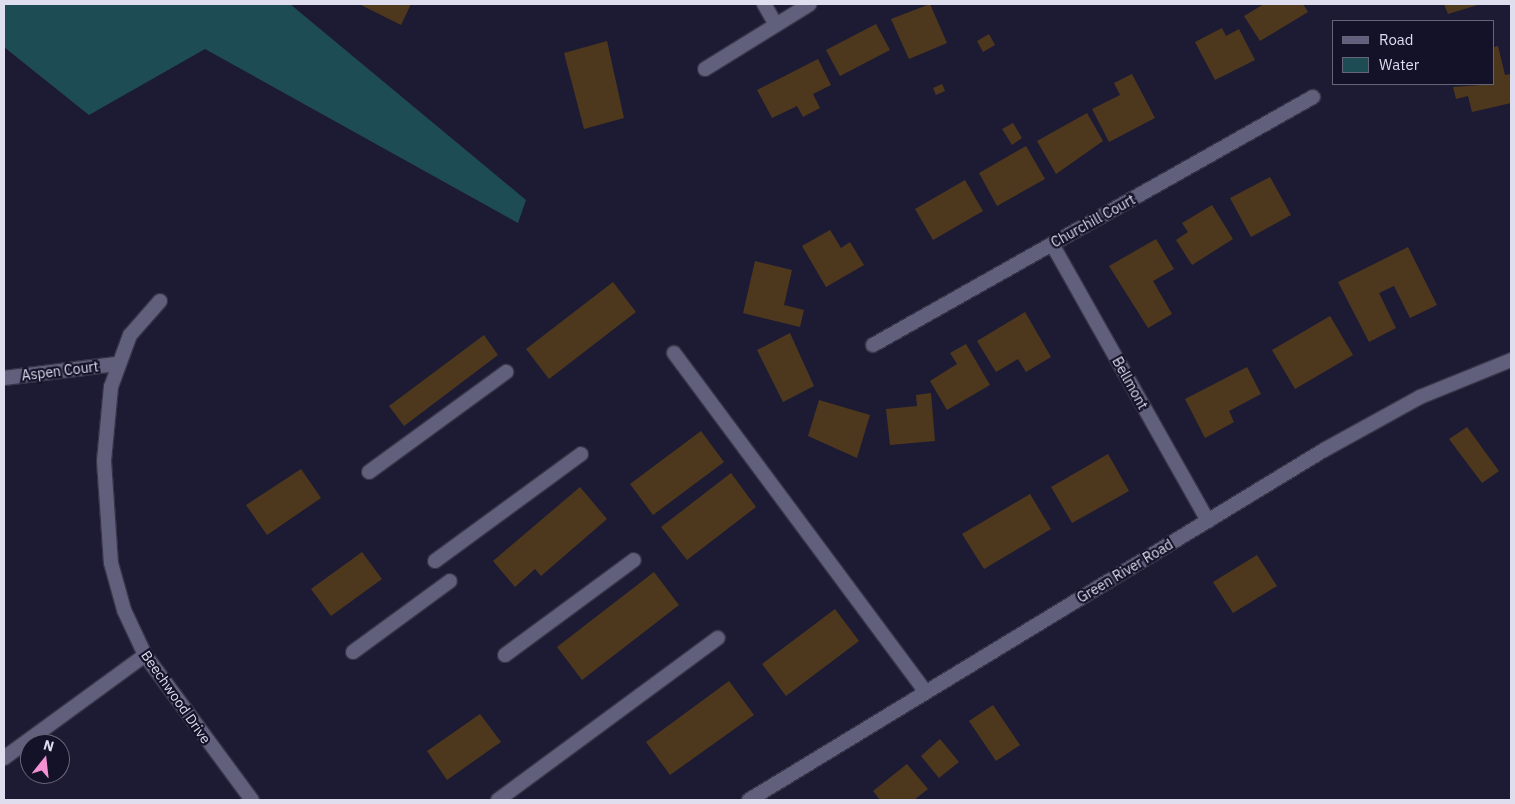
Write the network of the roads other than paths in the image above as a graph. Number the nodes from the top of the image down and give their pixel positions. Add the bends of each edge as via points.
1 (764, 4) edge
2 (810, 4) edge
3 (775, 24) junction
4 (705, 69) dead end
5 (1312, 97) dead end
6 (1052, 244) junction
7 (160, 301) dead end
8 (873, 345) dead end
9 (674, 353) dead end
10 (1511, 360) edge
11 (116, 364) junction
12 (506, 372) dead end
13 (4, 378) edge
14 (581, 454) dead end
15 (369, 472) dead end
16 (1208, 521) junction
17 (634, 560) dead end
18 (435, 561) dead end
19 (450, 581) dead end
20 (718, 638) dead end
21 (353, 652) dead end
22 (145, 655) junction
23 (505, 655) dead end
24 (925, 691) junction
25 (4, 758) edge
26 (252, 800) edge
27 (498, 800) edge
28 (749, 800) edge

1 - 3 street
2 - 3 street
3 - 4 street
5 - 6 street, Churchill Court
6 - 8 street, Churchill Court
6 - 16 street, Bellmont
7 - 11 street, Beechwood Drive via 130,335
9 - 24 street
10 - 16 street, Green River Road via 1420,397
11 - 13 street, Aspen Court
11 - 22 street, Beechwood Drive via 107,410 105,513 111,563 124,610
12 - 15 street
14 - 18 street
16 - 24 street, Green River Road
17 - 23 street
19 - 21 street
20 - 27 street
22 - 25 street
22 - 26 street, Beechwood Drive
24 - 28 street, Green River Road

